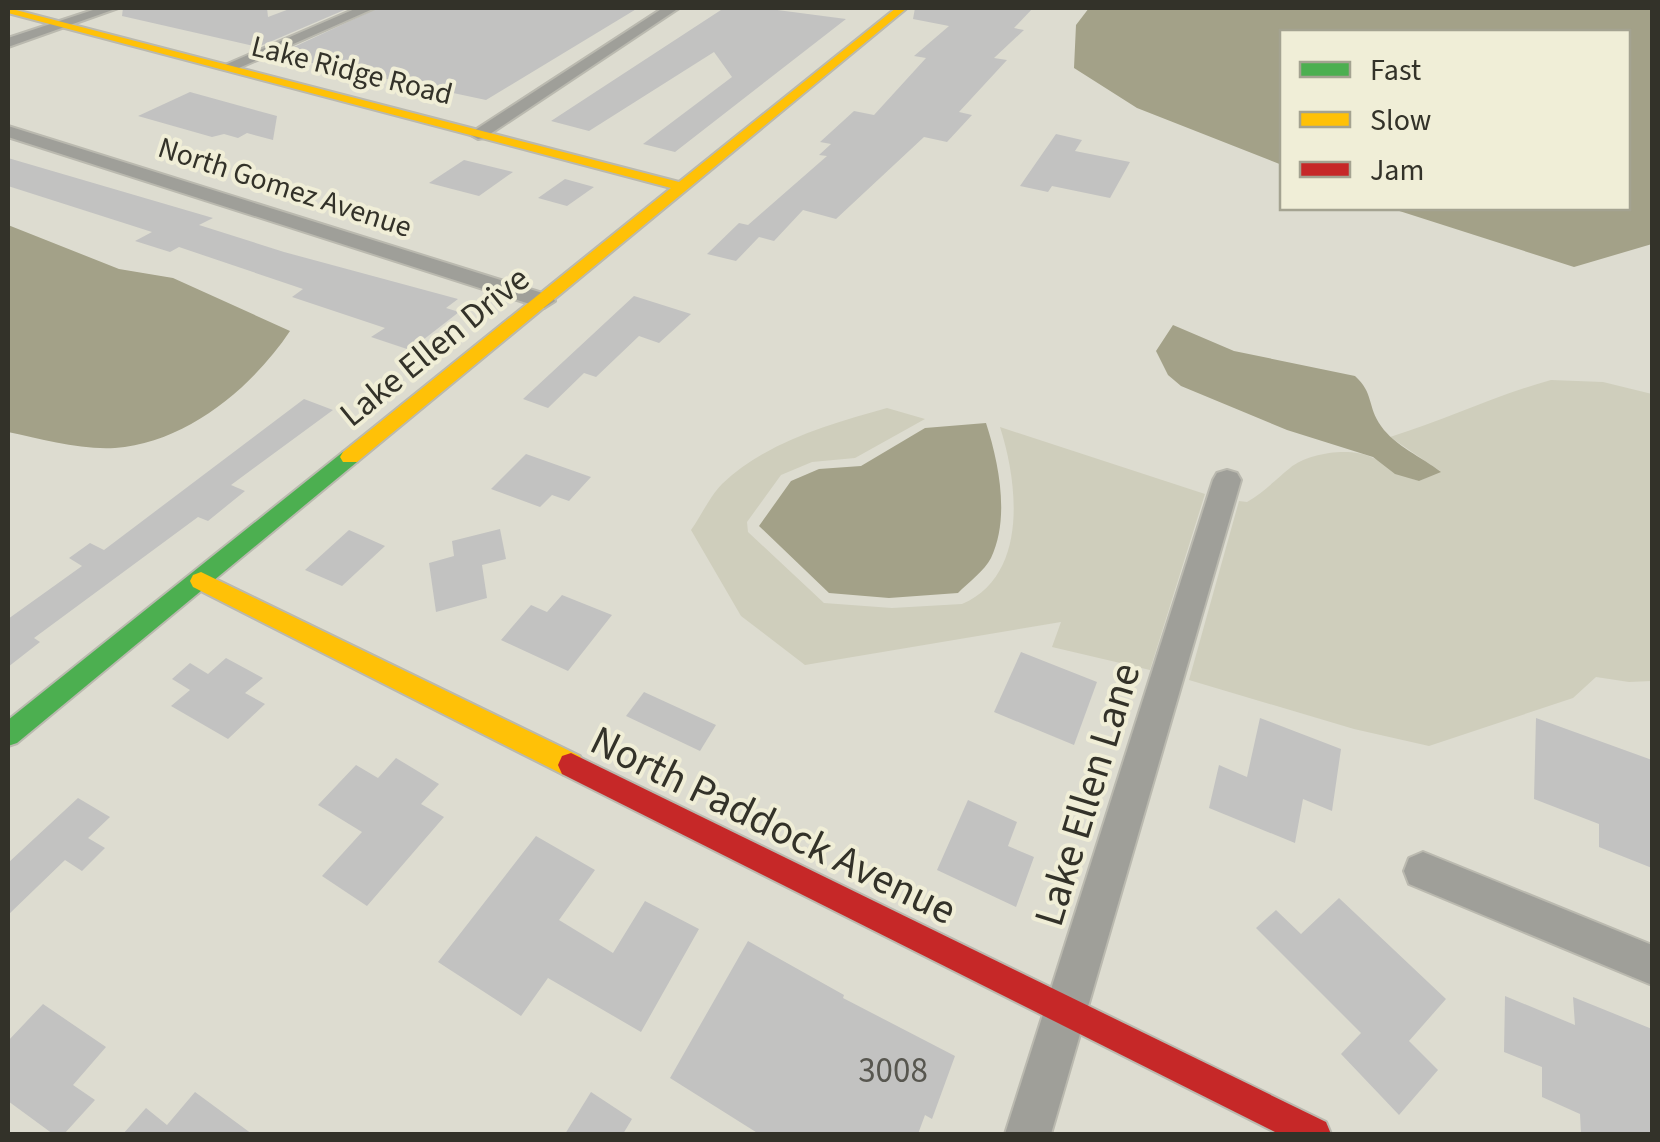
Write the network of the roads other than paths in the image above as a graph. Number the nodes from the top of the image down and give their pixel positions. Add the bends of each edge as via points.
1 (111, 8) edge
2 (368, 8) edge
3 (672, 8) edge
4 (902, 8) edge
5 (8, 10) edge
6 (61, 24) junction
7 (8, 43) edge
8 (226, 68) junction
9 (8, 131) edge
10 (478, 134) junction
11 (682, 187) junction
12 (544, 301) junction
13 (1227, 480) dead end
14 (200, 582) junction
15 (8, 735) edge
16 (1422, 871) dead end
17 (1652, 964) edge
18 (1066, 1010) junction
19 (1028, 1134) edge
20 (1314, 1134) edge

1 - 6 street
2 - 8 street
3 - 10 street
4 - 11 street, Lake Ellen Drive
5 - 6 street, Lake Ridge Road
6 - 7 street
6 - 8 street, Lake Ridge Road
8 - 10 street, Lake Ridge Road
9 - 12 street, North Gomez Avenue
10 - 11 street, Lake Ridge Road
11 - 12 street, Lake Ellen Drive
12 - 14 street, Lake Ellen Drive
13 - 18 street, Lake Ellen Lane
14 - 15 street, Lake Ellen Drive
14 - 18 street, North Paddock Avenue
16 - 17 street
18 - 19 street, Lake Ellen Lane
18 - 20 street, North Paddock Avenue

